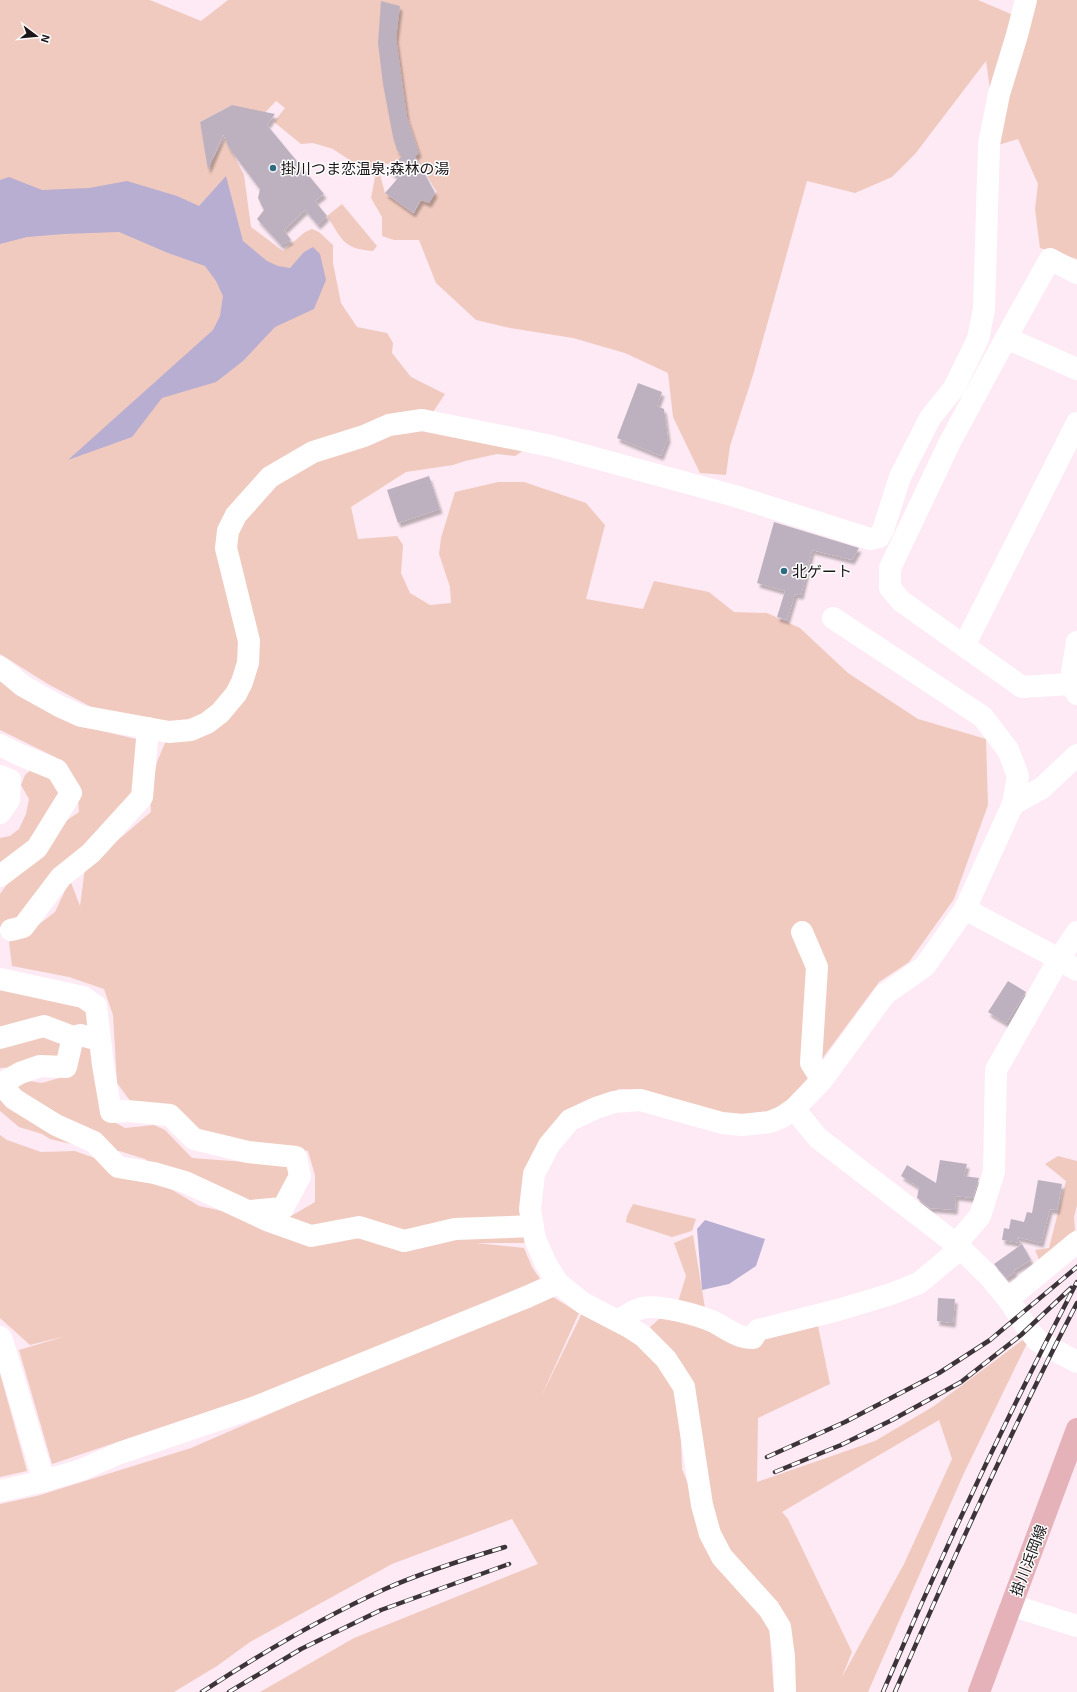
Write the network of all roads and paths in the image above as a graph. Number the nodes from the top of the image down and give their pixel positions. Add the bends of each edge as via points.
1 (1026, 0) edge
2 (1077, 273) edge
3 (1006, 338) junction
4 (1077, 369) edge
5 (1077, 423) edge
6 (833, 618) dead end
7 (1077, 642) edge
8 (964, 646) junction
9 (0, 667) edge
10 (1073, 689) edge
11 (148, 728) junction
12 (0, 745) edge
13 (1077, 755) edge
14 (0, 776) edge
15 (1013, 804) junction
16 (0, 813) edge
17 (0, 876) edge
18 (965, 909) junction
19 (11, 930) dead end
20 (802, 932) dead end
21 (1077, 932) edge
22 (1068, 964) edge
23 (0, 979) edge
24 (73, 1037) junction
25 (0, 1038) edge
26 (100, 1040) junction
27 (822, 1080) junction
28 (1, 1083) edge
29 (794, 1109) junction
30 (111, 1112) junction
31 (90, 1140) junction
32 (250, 1212) junction
33 (533, 1226) junction
34 (1077, 1242) edge
35 (958, 1246) junction
36 (558, 1283) junction
37 (1008, 1299) junction
38 (618, 1321) junction
39 (0, 1338) edge
40 (1077, 1362) edge
41 (1077, 1429) edge
42 (44, 1480) junction
43 (0, 1491) edge
44 (1011, 1605) junction
45 (1077, 1626) edge
46 (785, 1692) edge
47 (979, 1692) edge

1 - 11 street via 999,94 989,144 984,310 978,339 954,388 930,418 903,471 879,537 870,539 735,496 551,446 422,420 390,425 313,452 270,477 236,515 228,531 226,548 249,641 248,662 242,682 236,694 220,713 207,723 191,730 169,732
2 - 3 street via 1050,259
3 - 4 street
3 - 8 street via 950,442 890,568 890,588 901,601
5 - 8 street
6 - 15 street via 983,717 1008,750 1018,776
7 - 10 street
8 - 10 street via 1022,687
9 - 11 street via 23,686 80,716
11 - 19 street via 142,797 91,853 60,877 23,927
12 - 17 street via 57,770 71,793 37,848
13 - 15 street via 1042,788
14 - 16 street via 10,780 10,787 9,800
15 - 18 street
18 - 22 street
18 - 27 street via 925,966 885,994
20 - 27 street via 817,967 811,1063
21 - 22 street
22 - 35 street via 996,1070 994,1172 980,1216
23 - 26 street via 82,997 96,1006
24 - 25 street via 44,1026
24 - 26 street via 80,1035
24 - 28 street via 66,1067 40,1066
26 - 30 street
27 - 29 street
28 - 31 street via 20,1103 56,1125
29 - 33 street via 770,1122 742,1125 722,1123 640,1100 614,1102 596,1108 570,1120 549,1145 534,1174 530,1209
29 - 35 street via 818,1138
30 - 31 street
30 - 32 street via 170,1115 194,1139 248,1152 296,1157 300,1176 283,1208
31 - 32 street via 118,1167 154,1173 185,1182
32 - 33 street via 311,1236 359,1226 404,1241 455,1229
33 - 36 street via 535,1239
34 - 37 street
35 - 37 street
35 - 38 street via 918,1283 838,1310 758,1330 753,1338 743,1338 712,1322 675,1310 643,1307
36 - 38 street via 584,1304
36 - 42 street via 253,1408 120,1453 81,1470
37 - 40 street via 1038,1341
38 - 46 street via 643,1336 666,1359 684,1387 702,1505 710,1534 722,1557 769,1609 780,1627
39 - 42 street
41 - 44 main road, 掛川浜岡線
42 - 43 street
44 - 45 street
44 - 47 main road, 掛川浜岡線

